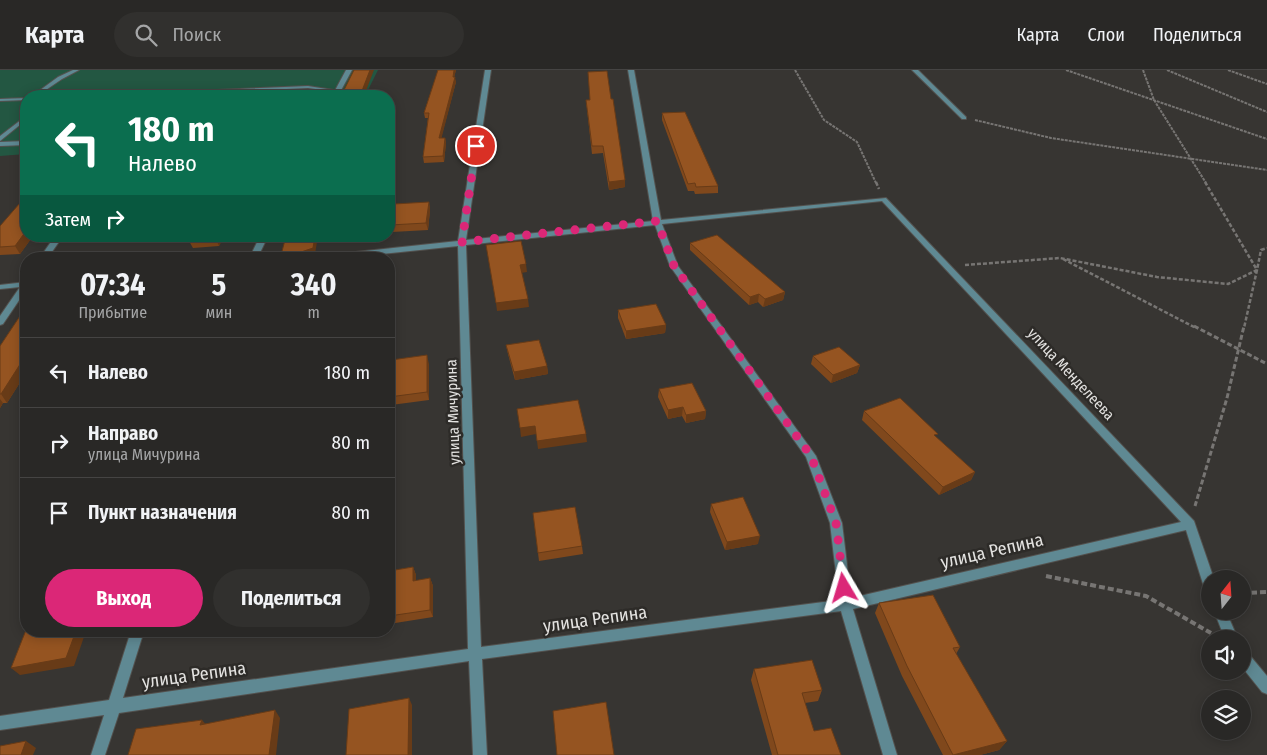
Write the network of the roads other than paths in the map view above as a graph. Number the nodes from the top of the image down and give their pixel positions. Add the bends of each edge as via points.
1 (77, 70) edge
2 (349, 70) edge
3 (488, 70) edge
4 (631, 70) edge
5 (915, 70) edge
6 (43, 90) edge
7 (240, 90) edge
8 (322, 90) edge
9 (338, 90) edge
10 (20, 99) edge
11 (0, 100) edge
12 (964, 118) road end
13 (20, 123) edge
14 (0, 139) edge
15 (20, 143) edge
16 (0, 144) edge
17 (657, 221) junction
18 (462, 242) junction
19 (372, 252) edge
20 (20, 285) edge
21 (0, 287) edge
22 (20, 293) edge
23 (0, 322) edge
24 (1190, 524) junction
25 (1205, 570) edge
26 (846, 605) junction
27 (136, 637) edge
28 (475, 654) junction
29 (1251, 668) edge
30 (1267, 688) edge
31 (115, 706) junction
32 (0, 723) edge
33 (98, 755) edge
34 (480, 755) edge
35 (890, 755) edge

1 - 6 lane
2 - 9 street
3 - 18 street, улица Мичурина
4 - 17 street
5 - 12 street
7 - 8 lane via 308,87
10 - 11 lane
13 - 14 lane
15 - 16 lane
17 - 18 street
17 - 24 street, улица Менделеева via 884,199
17 - 26 street via 674,266 811,456 836,523
18 - 19 street
18 - 28 street, улица Мичурина
20 - 21 street
22 - 23 street
24 - 25 street, улица Менделеева
24 - 26 street, улица Репина
26 - 28 street, улица Репина
26 - 35 street
27 - 31 street
28 - 31 street, улица Репина
28 - 34 street, улица Мичурина
29 - 30 street
31 - 32 street, улица Репина
31 - 33 street

